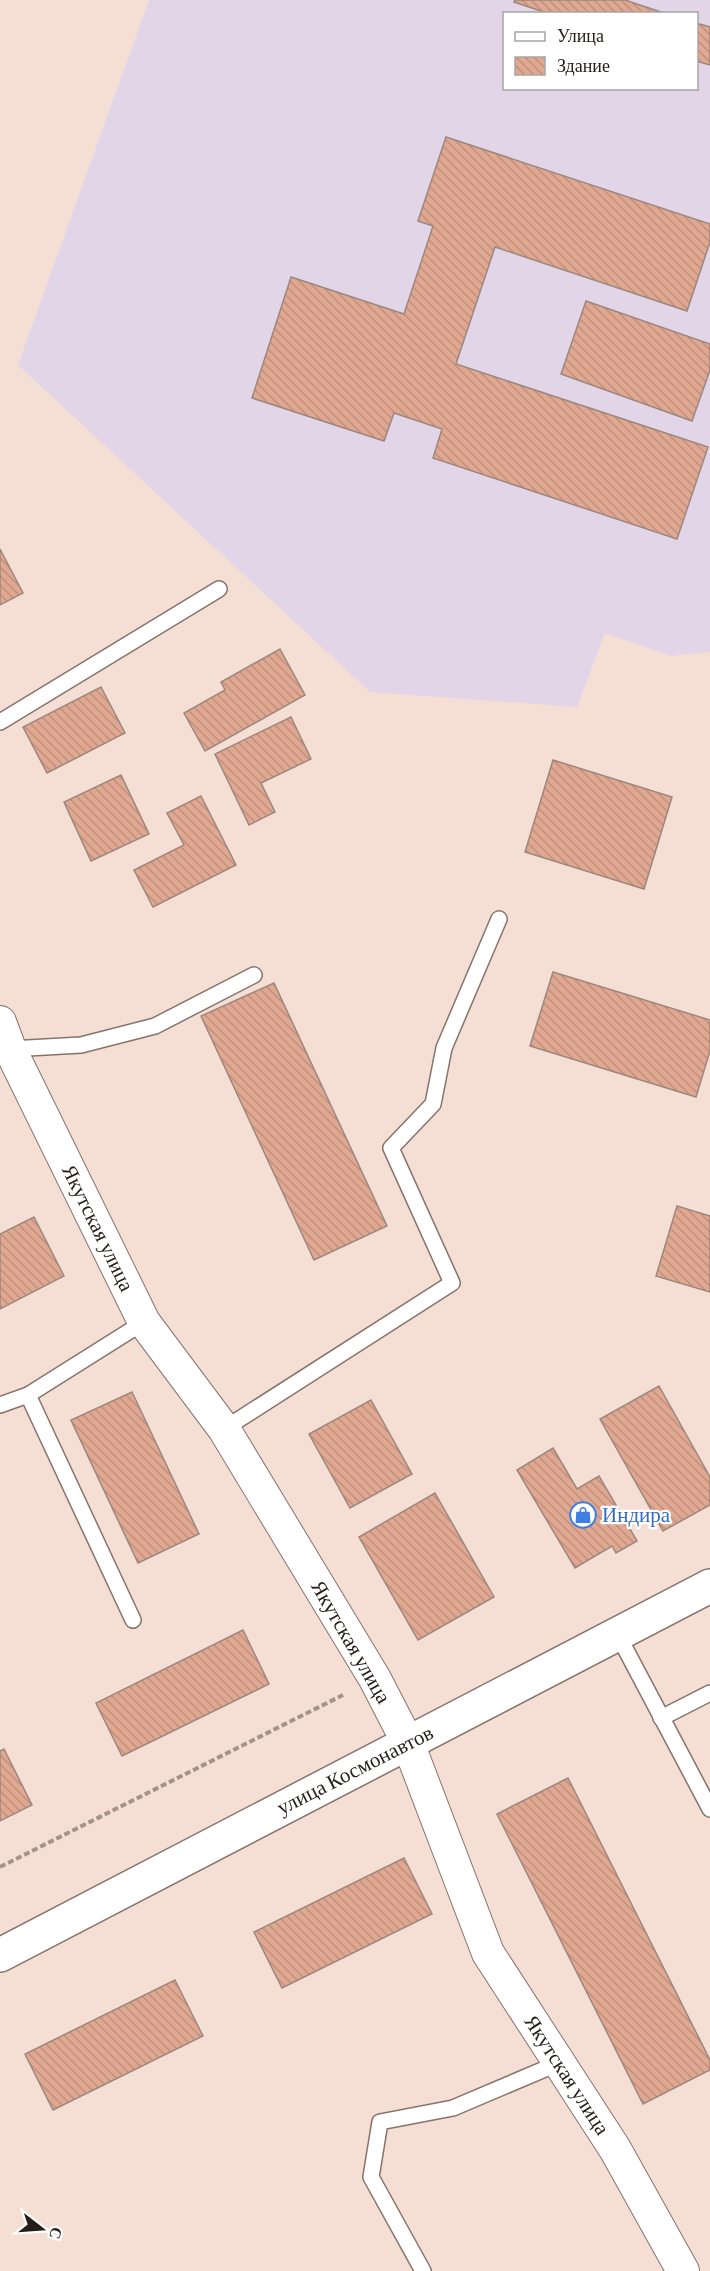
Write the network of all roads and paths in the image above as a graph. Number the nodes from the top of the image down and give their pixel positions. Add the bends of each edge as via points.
1 (219, 589) dead end
2 (0, 722) edge
3 (499, 919) dead end
4 (254, 975) dead end
5 (5, 1036) edge
6 (144, 1322) junction
7 (28, 1395) junction
8 (0, 1405) edge
9 (224, 1429) junction
10 (710, 1586) edge
11 (133, 1620) dead end
12 (618, 1635) junction
13 (375, 1679) junction
14 (710, 1693) edge
15 (661, 1718) junction
16 (408, 1743) junction
17 (710, 1809) edge
18 (0, 1867) edge
19 (0, 1955) edge
20 (559, 2063) junction
21 (423, 2271) edge
22 (683, 2271) edge

1 - 2 lane
3 - 9 lane via 444,1048 433,1104 391,1148 452,1283
4 - 5 lane via 155,1026 81,1045
5 - 6 street, Якутская улица
6 - 7 lane
6 - 9 street, Якутская улица
7 - 8 lane
7 - 11 lane
9 - 13 street, Якутская улица
10 - 12 street, улица Космонавтов
12 - 15 lane
12 - 16 street, улица Космонавтов
13 - 16 street, Якутская улица
13 - 18 path
14 - 15 lane
15 - 17 lane
16 - 19 street, улица Космонавтов
16 - 20 street, Якутская улица via 488,1953
20 - 21 lane via 453,2108 380,2122 371,2177
20 - 22 street, Якутская улица via 615,2149

